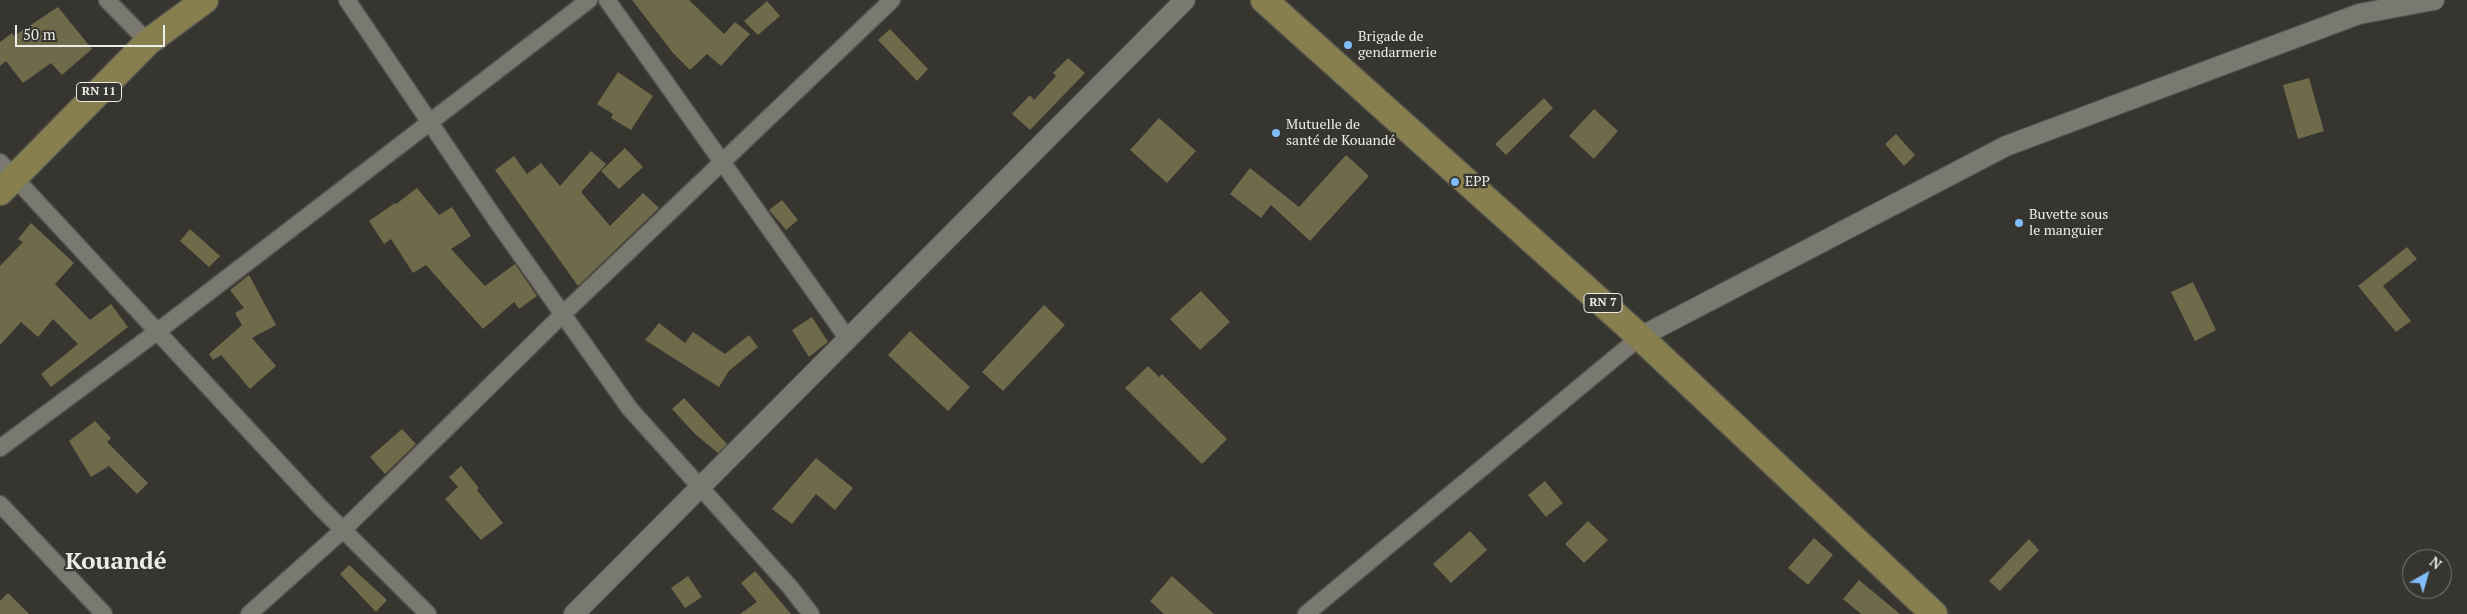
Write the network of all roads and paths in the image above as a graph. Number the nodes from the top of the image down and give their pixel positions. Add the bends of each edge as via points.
1 (107, 0) edge
2 (205, 0) edge
3 (347, 0) edge
4 (589, 0) edge
5 (607, 0) edge
6 (892, 0) edge
7 (1185, 0) edge
8 (1264, 0) edge
9 (2434, 0) edge
10 (148, 42) junction
11 (431, 123) junction
12 (722, 162) junction
13 (5, 177) edge
14 (563, 314) junction
15 (158, 331) junction
16 (1640, 337) junction
17 (848, 339) junction
18 (0, 448) edge
19 (700, 487) junction
20 (0, 504) edge
21 (343, 530) junction
22 (104, 614) edge
23 (249, 614) edge
24 (428, 614) edge
25 (574, 614) edge
26 (811, 614) edge
27 (1306, 614) edge
28 (1934, 614) edge

1 - 10 street
2 - 10 main road, RN 11
3 - 11 street
4 - 11 street
5 - 12 street
6 - 12 street
7 - 17 street
8 - 16 main road, RN 7
9 - 16 street via 2358,14 2006,146
10 - 13 main road, RN 11
11 - 14 street
11 - 15 street
12 - 14 street
12 - 17 street
13 - 15 street
14 - 19 street via 630,409
14 - 21 street
15 - 18 street
15 - 21 street
16 - 27 street
16 - 28 main road, RN 7
17 - 19 street
19 - 25 street
19 - 26 street
20 - 22 street
21 - 23 street
21 - 24 street

